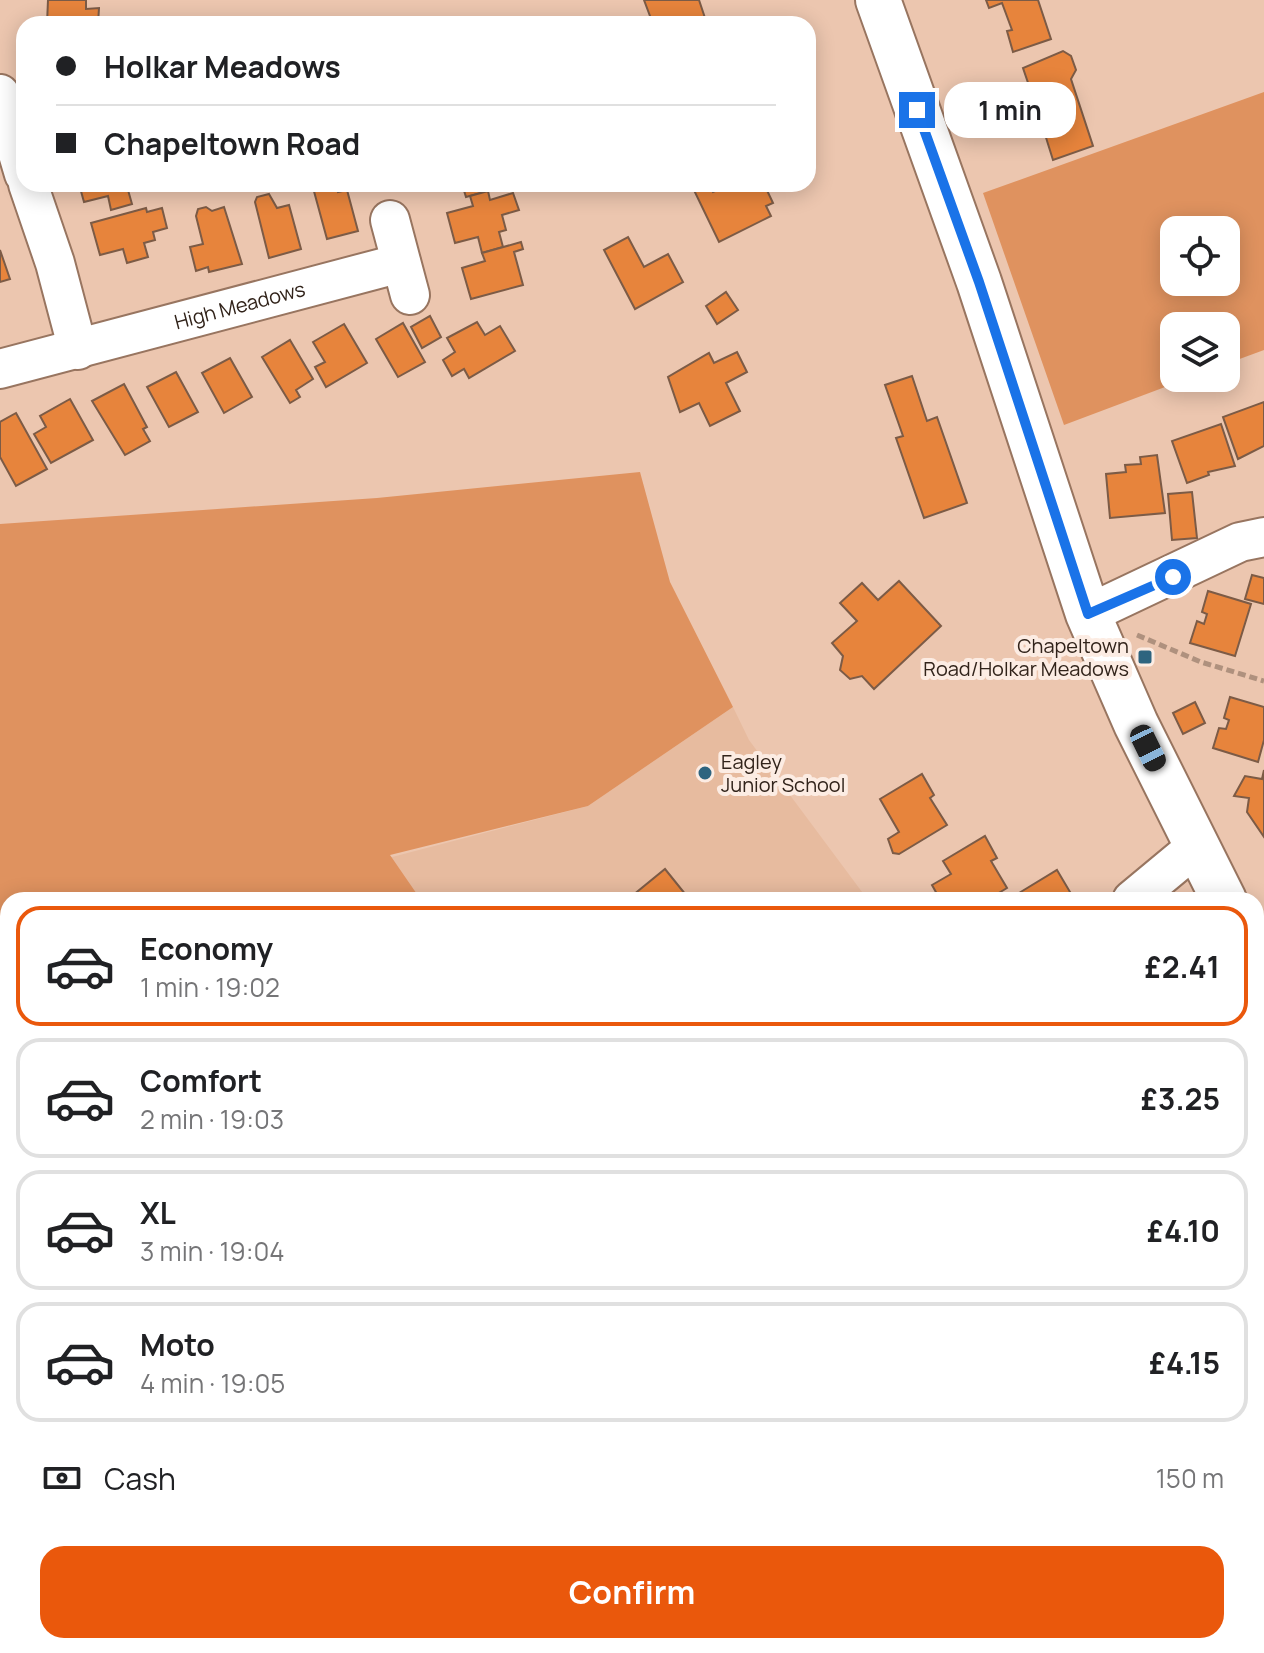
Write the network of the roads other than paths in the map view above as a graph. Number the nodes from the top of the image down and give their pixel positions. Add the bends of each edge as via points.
1 (878, 0) edge
2 (0, 94) edge
3 (16, 147) edge
4 (31, 192) edge
5 (390, 220) dead end
6 (78, 350) junction
7 (0, 369) edge
8 (1264, 537) edge
9 (1088, 614) junction
10 (1197, 846) junction
11 (1142, 892) edge
12 (1220, 892) edge

1 - 9 main road via 979,282
2 - 3 street
4 - 6 street
5 - 6 street, High Meadows via 406,279
6 - 7 street, High Meadows
8 - 9 street via 1240,542
9 - 10 main road
10 - 11 street
10 - 12 main road

